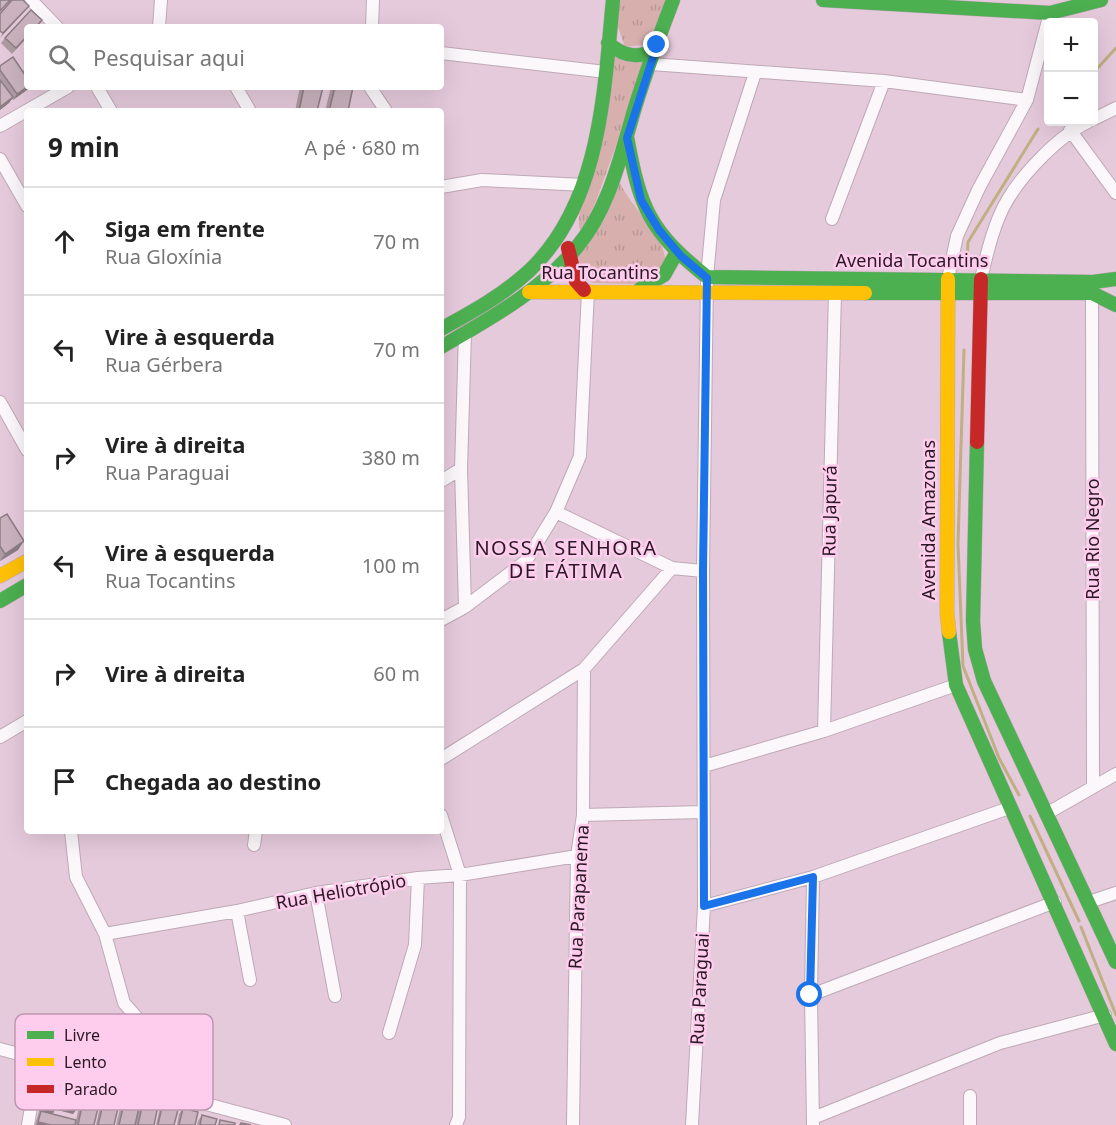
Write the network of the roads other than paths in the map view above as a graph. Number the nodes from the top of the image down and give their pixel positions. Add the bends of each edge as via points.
1 (31, 0) edge
2 (161, 0) edge
3 (373, 0) edge
4 (613, 0) edge
5 (823, 0) edge
6 (1101, 0) edge
7 (675, 1) edge
8 (1050, 13) junction
9 (54, 24) edge
10 (159, 24) edge
11 (372, 24) edge
12 (608, 43) junction
13 (656, 49) junction
14 (444, 53) edge
15 (651, 64) junction
16 (606, 72) junction
17 (755, 73) junction
18 (884, 81) junction
19 (64, 90) edge
20 (100, 90) edge
21 (238, 90) edge
22 (372, 90) edge
23 (1027, 100) junction
24 (32, 108) edge
25 (109, 108) edge
26 (248, 108) edge
27 (384, 108) edge
28 (1116, 108) edge
29 (24, 112) edge
30 (1098, 117) edge
31 (0, 126) edge
32 (1079, 126) edge
33 (1070, 130) junction
34 (627, 138) junction
35 (0, 159) edge
36 (584, 185) junction
37 (444, 186) edge
38 (1116, 193) edge
39 (24, 201) edge
40 (569, 218) junction
41 (832, 219) dead end
42 (677, 252) junction
43 (568, 256) junction
44 (948, 279) junction
45 (981, 279) junction
46 (1116, 279) edge
47 (707, 284) junction
48 (1093, 288) junction
49 (586, 290) junction
50 (637, 290) junction
51 (530, 292) junction
52 (835, 292) junction
53 (948, 293) junction
54 (1116, 293) edge
55 (980, 295) junction
56 (1116, 304) edge
57 (444, 327) edge
58 (465, 333) junction
59 (444, 345) edge
60 (0, 402) edge
61 (24, 445) edge
62 (461, 469) junction
63 (444, 479) edge
64 (556, 512) junction
65 (24, 563) edge
66 (672, 568) junction
67 (703, 571) junction
68 (0, 576) edge
69 (24, 587) edge
70 (0, 601) edge
71 (465, 607) junction
72 (444, 618) edge
73 (584, 669) junction
74 (956, 686) junction
75 (24, 723) edge
76 (824, 731) junction
77 (0, 737) edge
78 (444, 757) edge
79 (704, 766) junction
80 (1116, 774) edge
81 (1093, 786) junction
82 (1009, 808) junction
83 (703, 812) junction
84 (1046, 814) junction
85 (583, 815) junction
86 (444, 824) edge
87 (71, 834) edge
88 (256, 834) edge
89 (254, 846) dead end
90 (577, 856) junction
91 (460, 875) junction
92 (813, 877) junction
93 (418, 878) junction
94 (316, 893) junction
95 (1116, 893) edge
96 (1055, 902) junction
97 (1089, 902) junction
98 (704, 906) junction
99 (237, 911) junction
100 (105, 934) junction
101 (1116, 962) edge
102 (250, 980) dead end
103 (810, 995) junction
104 (335, 996) dead end
105 (134, 1014) edge
106 (1110, 1014) edge
107 (389, 1033) dead end
108 (1116, 1044) edge
109 (0, 1049) edge
110 (15, 1053) edge
111 (970, 1096) dead end
112 (213, 1106) edge
113 (30, 1110) edge
114 (813, 1122) edge
115 (28, 1125) edge
116 (285, 1125) edge
117 (456, 1125) edge
118 (573, 1125) edge
119 (692, 1125) edge
120 (970, 1125) edge

1 - 9 street
2 - 10 street
3 - 11 street
4 - 12 street
5 - 8 street
6 - 8 street
7 - 13 street
8 - 23 street, Avenida Amazonas
12 - 13 street via 629,56 641,57
12 - 16 street
13 - 15 street
14 - 16 street
15 - 17 street
15 - 34 street
16 - 36 street
17 - 18 street
17 - 47 street, Rua Paraguai via 714,200
18 - 23 street
18 - 41 street
19 - 24 street
20 - 25 street
21 - 26 street
22 - 27 street
23 - 44 street, Avenida Amazonas via 957,236
28 - 30 street
29 - 31 street
32 - 33 street
33 - 38 street
33 - 45 street via 1047,151 1008,199
34 - 42 street, Rua Tocantins via 641,200
34 - 43 street via 591,229
35 - 39 street
36 - 37 street via 482,180
36 - 40 street
40 - 43 street
40 - 57 street via 540,259 498,295
42 - 47 street, Rua Tocantins
42 - 50 street via 664,275
43 - 49 street via 576,281
43 - 51 street
44 - 45 street, Avenida Tocantins
44 - 47 street, Avenida Tocantins
44 - 53 street, Avenida Amazonas
45 - 48 street, Avenida Tocantins
45 - 55 street
46 - 48 street, Avenida Tocantins
47 - 50 street, Rua Tocantins
47 - 52 street, Avenida Tocantins
47 - 67 street, Rua Paraguai
48 - 54 street
48 - 55 street, Avenida Tocantins
48 - 56 street
48 - 81 street, Rua Rio Negro
49 - 50 street, Rua Tocantins
49 - 51 street, Rua Tocantins
49 - 64 street via 580,456
51 - 58 street
52 - 53 street, Avenida Tocantins
52 - 76 street, Rua Japurá
53 - 55 street, Avenida Tocantins
53 - 74 street, Avenida Amazonas via 947,613
55 - 84 street via 975,649 984,681
58 - 59 street
58 - 62 street
60 - 61 street
62 - 63 street
62 - 71 street
64 - 66 street
64 - 71 street via 526,561
65 - 68 street
66 - 67 street
66 - 73 street
67 - 79 street, Rua Paraguai
69 - 70 street
71 - 72 street
73 - 78 street
73 - 85 street, Rua Parapanema
74 - 76 street
74 - 82 street, Avenida Amazonas
75 - 77 street
76 - 79 street
79 - 83 street, Rua Paraguai
80 - 81 street
81 - 84 street
82 - 92 street
82 - 96 street, Avenida Amazonas
83 - 85 street
83 - 98 street, Rua Paraguai
84 - 97 street
85 - 90 street, Rua Parapanema
86 - 91 street
87 - 100 street via 76,877
88 - 89 street
90 - 91 street, Rua Heliotrópio
90 - 118 street, Rua Parapanema
91 - 93 street, Rua Heliotrópio
91 - 117 street
92 - 98 street
92 - 103 street
93 - 94 street, Rua Heliotrópio
93 - 107 street via 415,945
94 - 99 street, Rua Heliotrópio
94 - 104 street
95 - 97 street
96 - 103 street
96 - 106 street, Avenida Amazonas
97 - 101 street
98 - 119 street, Rua Paraguai
99 - 100 street, Rua Heliotrópio
99 - 102 street
100 - 105 street via 124,1003
103 - 114 street
106 - 108 street, Avenida Amazonas
106 - 114 street via 1000,1043
109 - 110 street
111 - 120 street
112 - 116 street
113 - 115 street

